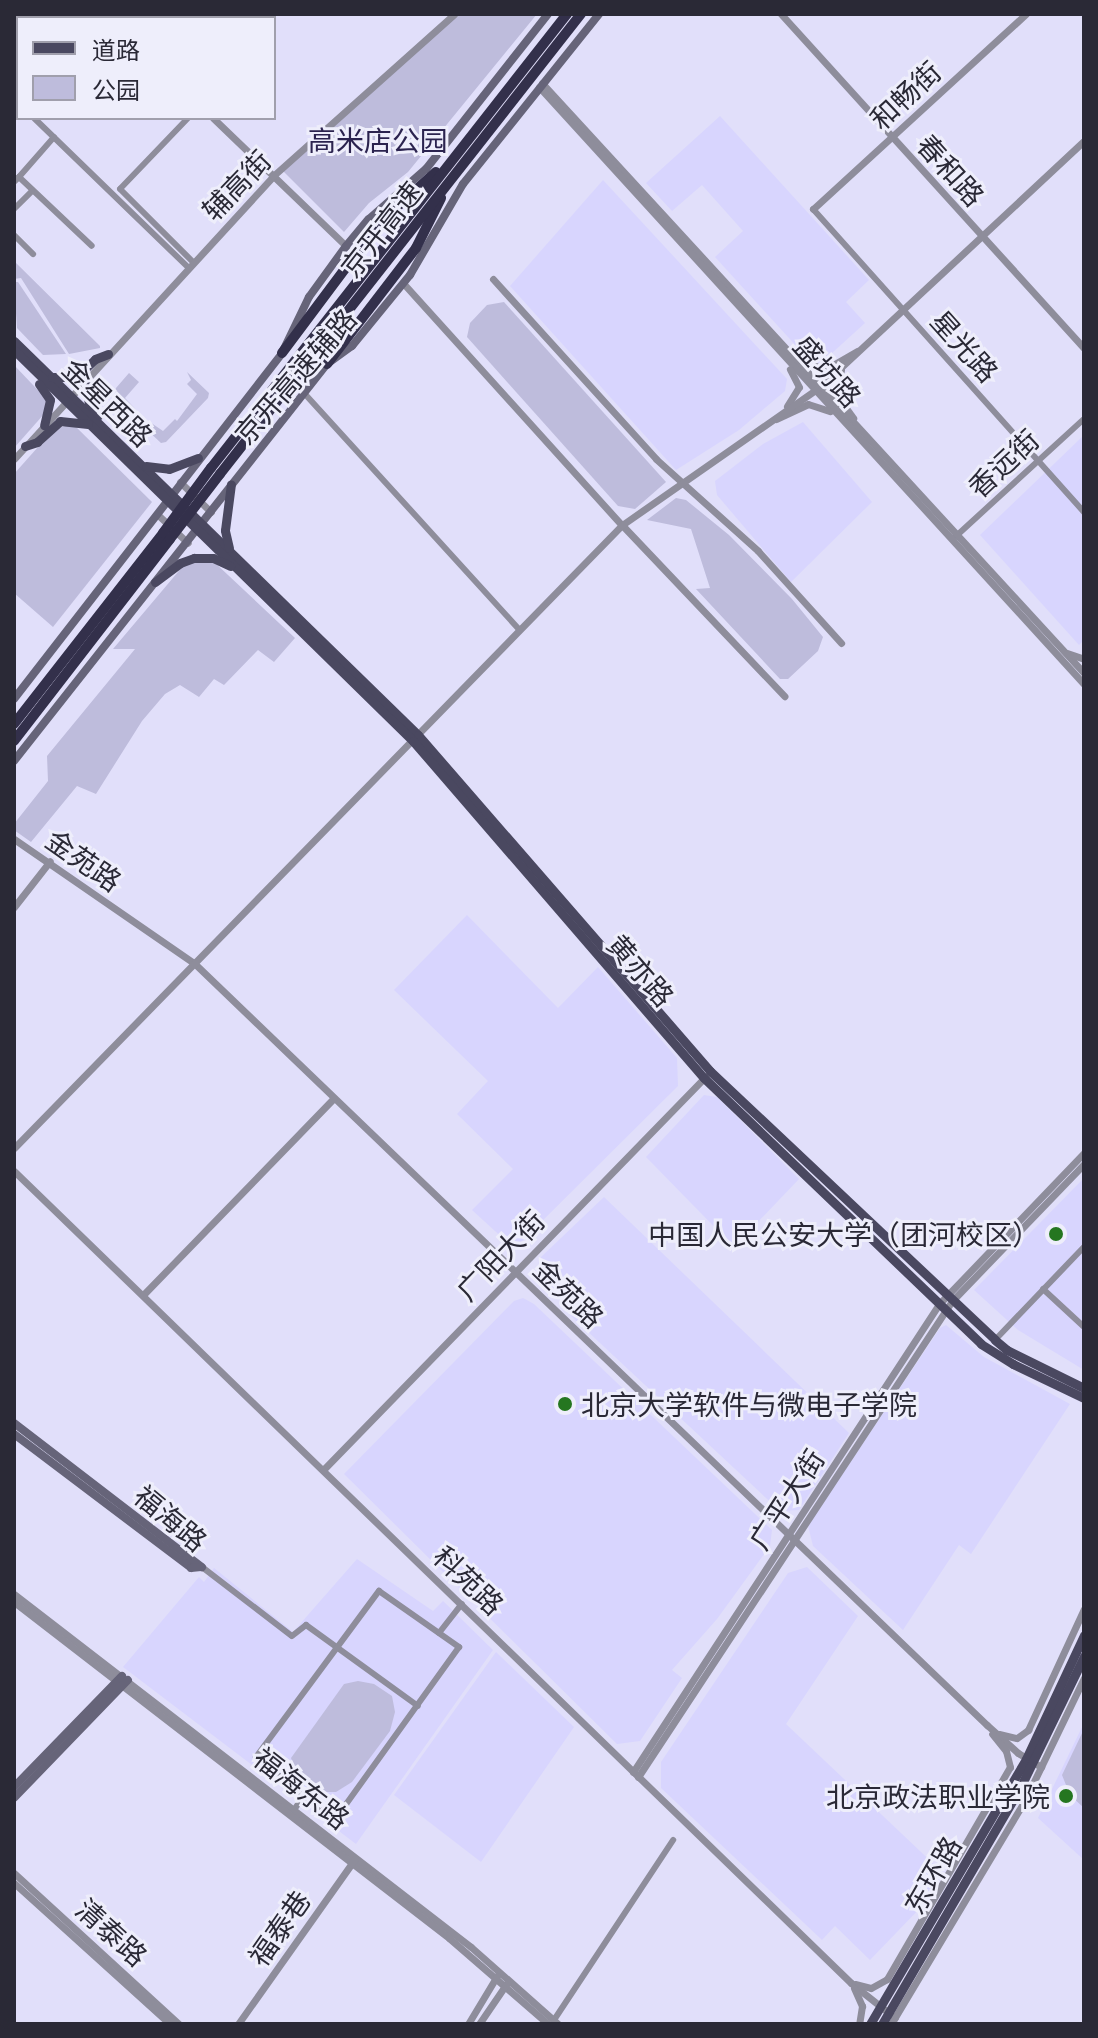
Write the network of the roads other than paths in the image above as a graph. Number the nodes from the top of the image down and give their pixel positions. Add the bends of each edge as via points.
1 (454, 14) edge
2 (548, 14) edge
3 (567, 14) edge
4 (581, 14) edge
5 (599, 14) edge
6 (1026, 14) edge
7 (782, 16) edge
8 (540, 85) junction
9 (36, 120) edge
10 (186, 120) edge
11 (215, 120) edge
12 (54, 137) junction
13 (892, 137) junction
14 (1084, 141) edge
15 (460, 157) junction
16 (273, 176) junction
17 (16, 180) edge
18 (32, 191) junction
19 (14, 209) edge
20 (813, 209) joint
21 (14, 235) edge
22 (981, 236) junction
23 (92, 246) dead end
24 (346, 246) junction
25 (33, 254) dead end
26 (191, 264) junction
27 (493, 279) dead end
28 (403, 283) junction
29 (903, 309) junction
30 (14, 341) edge
31 (776, 347) junction
32 (1084, 348) edge
33 (14, 350) edge
34 (859, 351) junction
35 (282, 353) junction
36 (108, 354) junction
37 (793, 356) junction
38 (22, 358) junction
39 (847, 361) junction
40 (327, 364) junction
41 (50, 376) junction
42 (85, 379) junction
43 (818, 388) junction
44 (304, 393) junction
45 (68, 399) junction
46 (781, 414) junction
47 (840, 417) junction
48 (1084, 419) edge
49 (770, 421) junction
50 (88, 424) junction
51 (855, 424) junction
52 (44, 425) junction
53 (114, 437) junction
54 (25, 446) junction
55 (198, 458) junction
56 (14, 459) edge
57 (1038, 461) junction
58 (143, 465) junction
59 (180, 482) junction
60 (680, 483) junction
61 (231, 484) junction
62 (169, 498) junction
63 (211, 512) junction
64 (1084, 512) edge
65 (157, 514) junction
66 (622, 525) junction
67 (200, 527) junction
68 (166, 536) junction
69 (955, 538) junction
70 (188, 543) junction
71 (230, 551) junction
72 (237, 569) junction
73 (155, 582) junction
74 (519, 629) junction
75 (841, 643) dead end
76 (1062, 650) junction
77 (1084, 659) edge
78 (1083, 679) edge
79 (784, 696) dead end
80 (14, 699) edge
81 (14, 724) edge
82 (416, 738) junction
83 (14, 741) edge
84 (14, 761) edge
85 (14, 839) edge
86 (50, 861) junction
87 (14, 907) edge
88 (194, 963) junction
89 (707, 1074) junction
90 (334, 1098) junction
91 (14, 1148) edge
92 (1084, 1153) edge
93 (1084, 1164) edge
94 (14, 1171) edge
95 (1084, 1247) edge
96 (515, 1271) junction
97 (1043, 1289) junction
98 (143, 1295) junction
99 (946, 1303) junction
100 (1084, 1327) edge
101 (995, 1340) junction
102 (1084, 1388) edge
103 (1084, 1398) edge
104 (14, 1423) edge
105 (14, 1434) edge
106 (323, 1470) junction
107 (791, 1537) junction
108 (202, 1567) junction
109 (14, 1594) edge
110 (14, 1602) edge
111 (462, 1604) junction
112 (1084, 1609) edge
113 (439, 1633) junction
114 (1084, 1634) edge
115 (337, 1646) junction
116 (1079, 1655) edge
117 (1052, 1678) junction
118 (1084, 1679) edge
119 (122, 1681) junction
120 (418, 1706) junction
121 (1060, 1708) junction
122 (987, 1725) junction
123 (996, 1733) junction
124 (1034, 1763) junction
125 (1010, 1767) junction
126 (635, 1774) junction
127 (14, 1787) edge
128 (1008, 1791) junction
129 (304, 1795) junction
130 (14, 1798) edge
131 (294, 1810) junction
132 (673, 1840) dead end
133 (992, 1855) junction
134 (354, 1860) junction
135 (972, 1872) junction
136 (14, 1873) edge
137 (14, 1883) edge
138 (957, 1898) junction
139 (930, 1902) junction
140 (950, 1926) junction
141 (926, 1929) junction
142 (918, 1944) junction
143 (898, 1960) junction
144 (498, 1974) junction
145 (507, 1982) junction
146 (851, 1983) junction
147 (889, 2016) edge
148 (864, 2022) edge
149 (553, 2023) edge
150 (170, 2024) edge
151 (179, 2024) edge
152 (238, 2024) edge
153 (468, 2024) edge
154 (479, 2024) edge
155 (882, 2024) edge

1 - 16 street, 辅高街
2 - 24 main road, 京开高速辅路 via 426,169
3 - 15 highway, 京开高速
4 - 15 highway, 京开高速
5 - 8 main road, 京开高速辅路
6 - 13 street, 和畅街
7 - 13 street, 春和路
8 - 28 main road, 京开高速辅路 via 451,200
8 - 31 street, 盛坊路
8 - 37 street, 盛坊路
9 - 12 street
10 - 26 street via 120,189
11 - 16 street
12 - 17 street
12 - 26 street
13 - 20 street, 和畅街
13 - 22 street, 春和路
14 - 22 street
15 - 35 highway via 380,222
15 - 40 highway via 416,248
15 - 68 highway, 京开高速, bridge
16 - 24 street
16 - 26 street, 辅高街
17 - 18 street
18 - 19 street
18 - 23 street
20 - 29 street, 星光路
21 - 25 street
22 - 29 street
22 - 32 street, 春和路
24 - 35 main road, 京开高速辅路 via 309,297
26 - 36 street, 辅高街
27 - 60 street
28 - 40 main road, 京开高速辅路 via 352,346
28 - 66 street
29 - 34 street
29 - 57 street, 星光路
30 - 41 main road, 金星西路
31 - 43 street, 盛坊路
31 - 46 street via 799,387
33 - 38 main road, 金星西路
34 - 37 street via 826,369
34 - 39 street
35 - 55 main road, 京开高速辅路
36 - 41 main road via 76,377
36 - 42 street, 辅高街
37 - 43 street, 盛坊路
38 - 45 main road, 金星西路
38 - 52 main road via 50,400
39 - 43 street
39 - 51 street via 835,393
40 - 44 main road, 京开高速辅路
41 - 45 main road, 金星西路
42 - 45 street, 辅高街
42 - 53 main road via 89,404
43 - 46 street
43 - 47 street, 盛坊路
43 - 51 street, 盛坊路
44 - 61 main road, 京开高速辅路
44 - 74 street
45 - 50 main road, 金星西路
45 - 52 street, 辅高街
45 - 53 main road, 金星西路
46 - 49 street
47 - 49 street via 808,404
47 - 69 street, 盛坊路
48 - 57 street, 香远街
49 - 60 street
50 - 54 main road via 60,421
50 - 62 main road, 金星西路
51 - 69 street, 盛坊路
52 - 54 street, 辅高街
53 - 58 main road, 金星西路
54 - 56 street, 辅高街
55 - 58 main road via 169,469
55 - 59 main road, 京开高速辅路
57 - 64 street, 星光路
57 - 69 street, 香远街
58 - 62 main road, 金星西路
59 - 62 main road, 京开高速辅路
59 - 63 street
60 - 66 street
60 - 75 street via 758,551
61 - 63 main road, 京开高速辅路
61 - 71 main road via 225,530
62 - 65 main road, 京开高速辅路
62 - 67 main road
63 - 67 main road, 京开高速辅路
65 - 70 street
65 - 80 main road, 京开高速辅路
66 - 74 street
66 - 79 street
67 - 70 main road, 京开高速辅路
67 - 71 main road, 黄亦路
67 - 72 main road, 黄亦路
68 - 81 highway
68 - 83 highway
69 - 76 street, 盛坊路
69 - 78 street, 盛坊路
70 - 73 main road, 京开高速辅路
71 - 82 main road, 黄亦路
72 - 73 main road via 213,558 194,558
72 - 82 main road, 黄亦路
73 - 84 main road, 京开高速辅路
74 - 82 street
76 - 77 street
76 - 78 street, 盛坊路
82 - 88 street
82 - 89 main road, 黄亦路
85 - 86 street, 金苑路
86 - 87 street
86 - 88 street, 金苑路
88 - 90 street, 金苑路
88 - 91 street
89 - 96 street, 广阳大街
89 - 99 main road, 黄亦路
90 - 96 street, 金苑路
90 - 98 street
92 - 99 street, 广平大街
93 - 99 street, 广平大街
94 - 98 street, 科苑路
95 - 97 street
96 - 106 street, 广阳大街
96 - 107 street, 金苑路
97 - 100 street
97 - 101 street
98 - 106 street, 科苑路
99 - 101 main road, 黄亦路
99 - 103 main road, 黄亦路 via 997,1355
99 - 107 street, 广平大街
101 - 102 main road, 黄亦路
104 - 108 main road, 福海路
105 - 108 main road, 福海路 via 191,1568
106 - 111 street, 科苑路
107 - 122 street, 金苑路
107 - 126 street, 广平大街
108 - 115 street via 292,1636 306,1625
109 - 119 street, 福海东路
110 - 119 street, 福海东路
111 - 113 street
111 - 126 street, 科苑路
112 - 117 street
113 - 115 street via 379,1591
113 - 120 street via 459,1647
114 - 116 main road, 东环路
115 - 120 street
115 - 129 street via 256,1757
116 - 117 street
116 - 121 main road, 东环路
116 - 124 main road, 东环路
117 - 123 street via 1023,1736
118 - 121 street
118 - 124 street
119 - 127 main road
119 - 130 main road
119 - 131 street, 福海东路
119 - 134 street, 福海东路
120 - 129 street via 334,1821
121 - 124 main road, 东环路
122 - 123 street, 金苑路
122 - 125 street via 1006,1751
123 - 124 street, 金苑路
124 - 128 main road, 东环路
124 - 133 street
124 - 135 main road, 东环路
125 - 128 street
125 - 139 street
126 - 146 street, 科苑路
128 - 141 main road, 东环路
129 - 131 street
131 - 134 street, 福海东路
132 - 149 street
133 - 135 street
133 - 140 street
134 - 144 street, 福海东路
134 - 152 street, 福泰巷
135 - 138 main road, 东环路
136 - 151 street, 清泰路
137 - 150 street, 清泰路
138 - 140 street
138 - 147 main road, 东环路
139 - 141 street
139 - 143 street
140 - 147 street
141 - 142 main road, 东环路
142 - 143 street
142 - 147 main road, 东环路
143 - 146 street via 882,1985
144 - 145 street, 福海东路
144 - 153 street
145 - 149 street, 福海东路
145 - 154 street
146 - 147 street, 科苑路
146 - 148 street
147 - 148 main road
147 - 155 main road

